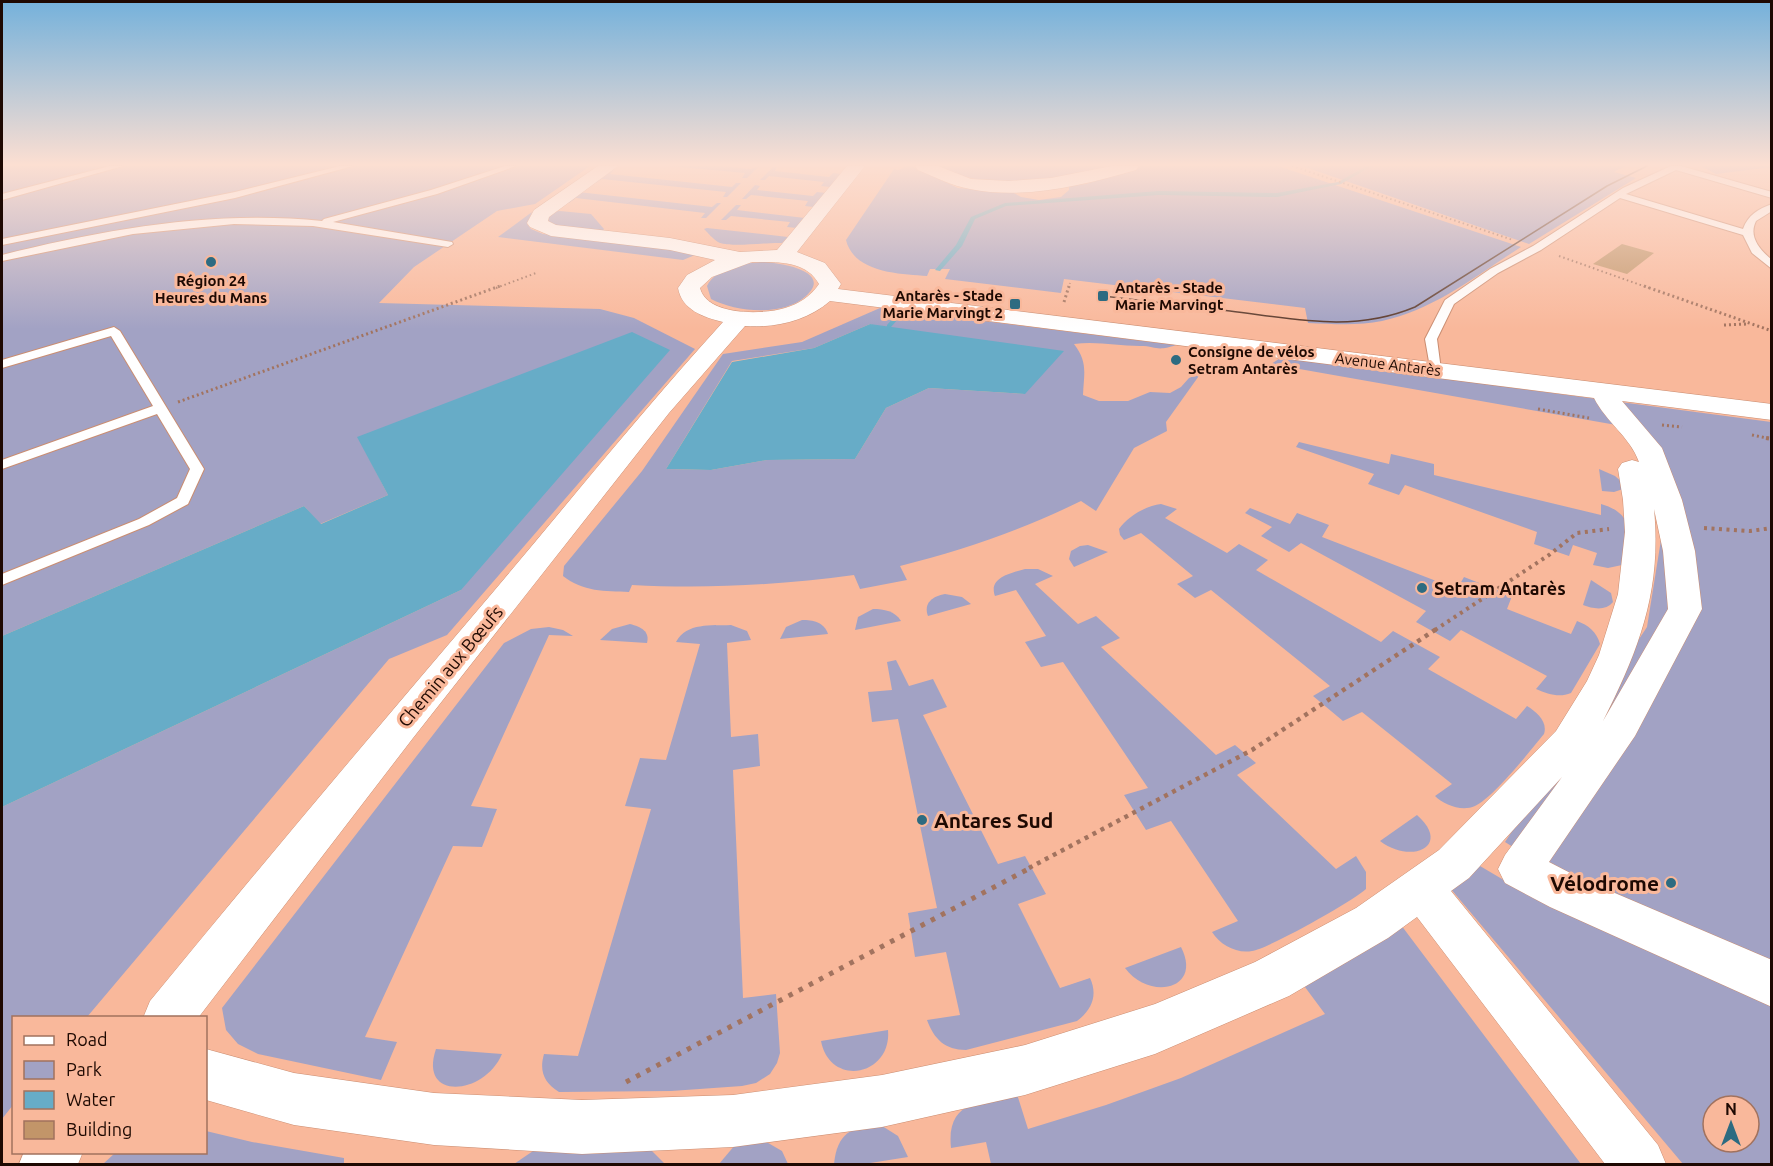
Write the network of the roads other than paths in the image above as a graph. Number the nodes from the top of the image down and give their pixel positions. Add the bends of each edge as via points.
1 (107, 220) edge
2 (259, 220) edge
3 (272, 220) edge
4 (332, 220) edge
5 (538, 220) edge
6 (812, 220) edge
7 (1580, 220) edge
8 (1704, 220) edge
9 (1751, 220) edge
10 (315, 225) junction
11 (1746, 233) junction
12 (3, 241) edge
13 (448, 244) dead end
14 (783, 256) junction
15 (2, 258) edge
16 (737, 258) junction
17 (1772, 266) edge
18 (826, 294) junction
19 (739, 318) junction
20 (2, 364) edge
21 (1435, 370) junction
22 (1604, 391) junction
23 (160, 408) junction
24 (1772, 412) edge
25 (2, 465) edge
26 (1632, 469) dead end
27 (2, 580) edge
28 (1421, 888) junction
29 (1772, 984) edge
30 (168, 1016) edge
31 (207, 1076) edge
32 (1639, 1164) edge

1 - 12 lane
2 - 15 lane via 183,224 64,243
3 - 10 lane
4 - 10 lane
5 - 16 street via 551,230 670,244
6 - 14 street
7 - 21 lane via 1449,302 1431,339
8 - 11 lane
9 - 11 lane
10 - 13 lane via 359,228
11 - 17 lane via 1756,252
14 - 16 street
14 - 18 street via 817,266 827,274 830,284
16 - 19 street via 704,271 690,289 693,299 703,308
18 - 19 street via 809,307 782,316
18 - 21 street, Avenue Antarès
19 - 30 street, Chemin aux Bœufs via 660,407
20 - 23 lane via 114,331
21 - 22 street, Avenue Antarès
22 - 24 street, Avenue Antarès
22 - 29 street via 1614,411 1648,448 1677,543 1685,609 1621,725 1520,869
23 - 25 lane
23 - 27 lane via 197,469 183,501 144,522
26 - 28 street via 1641,525 1639,572 1628,626 1606,683 1570,742 1454,864
28 - 31 street via 1372,923 1272,979 1155,1029 1025,1070 882,1101 733,1121 582,1127 434,1119 294,1099
28 - 32 street

